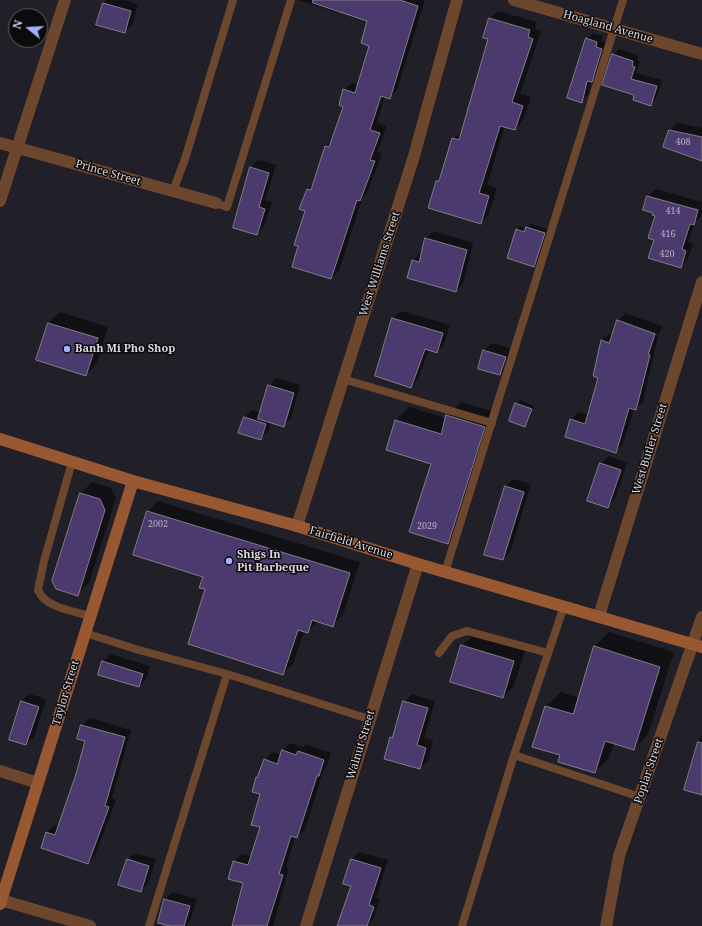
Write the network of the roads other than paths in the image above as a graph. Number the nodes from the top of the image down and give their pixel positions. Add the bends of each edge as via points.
1 (65, 0) edge
2 (233, 0) edge
3 (291, 0) edge
4 (457, 0) edge
5 (514, 0) edge
6 (623, 0) edge
7 (614, 29) junction
8 (702, 54) edge
9 (0, 143) edge
10 (18, 148) junction
11 (173, 191) junction
12 (0, 201) edge
13 (216, 203) joint
14 (702, 282) edge
15 (343, 380) junction
16 (492, 423) junction
17 (0, 439) edge
18 (72, 462) junction
19 (133, 481) junction
20 (297, 526) junction
21 (418, 564) junction
22 (445, 572) junction
23 (564, 606) junction
24 (90, 616) junction
25 (599, 616) junction
26 (702, 618) edge
27 (85, 633) junction
28 (698, 646) edge
29 (439, 653) dead end
30 (548, 653) junction
31 (228, 674) junction
32 (369, 719) junction
33 (514, 755) junction
34 (0, 771) edge
35 (38, 783) junction
36 (640, 797) junction
37 (1, 902) edge
38 (90, 926) edge
39 (149, 926) edge
40 (306, 926) edge
41 (462, 926) edge
42 (606, 926) edge

1 - 10 street
2 - 11 lane
3 - 13 lane via 227,207
4 - 15 street, West Williams Street via 414,156
5 - 7 street, Hoagland Avenue
6 - 7 lane
7 - 8 street, Hoagland Avenue
7 - 16 lane
9 - 10 street, Prince Street
10 - 11 street, Prince Street
10 - 12 street
11 - 13 street, Prince Street
14 - 25 street, West Butler Street
15 - 16 lane
15 - 20 street, West Williams Street
16 - 22 lane
17 - 18 main road, Fairfield Avenue
18 - 19 main road, Fairfield Avenue
18 - 24 lane via 38,590 49,602
19 - 20 main road, Fairfield Avenue
19 - 24 main road, Taylor Street
20 - 21 main road, Fairfield Avenue
21 - 22 main road, Fairfield Avenue
21 - 32 street, Walnut Street
22 - 23 main road, Fairfield Avenue
23 - 25 main road, Fairfield Avenue
23 - 30 lane
24 - 27 main road, Taylor Street
25 - 28 main road, Fairfield Avenue
26 - 28 street, Poplar Street
27 - 31 lane
27 - 35 main road, Taylor Street
28 - 36 street, Poplar Street
29 - 30 lane via 452,636 467,631
30 - 33 lane
31 - 32 lane
31 - 39 lane
32 - 40 street, Walnut Street
33 - 36 lane
33 - 41 lane
34 - 35 street
35 - 37 main road, Taylor Street
36 - 42 street, Poplar Street via 619,856
37 - 38 street

